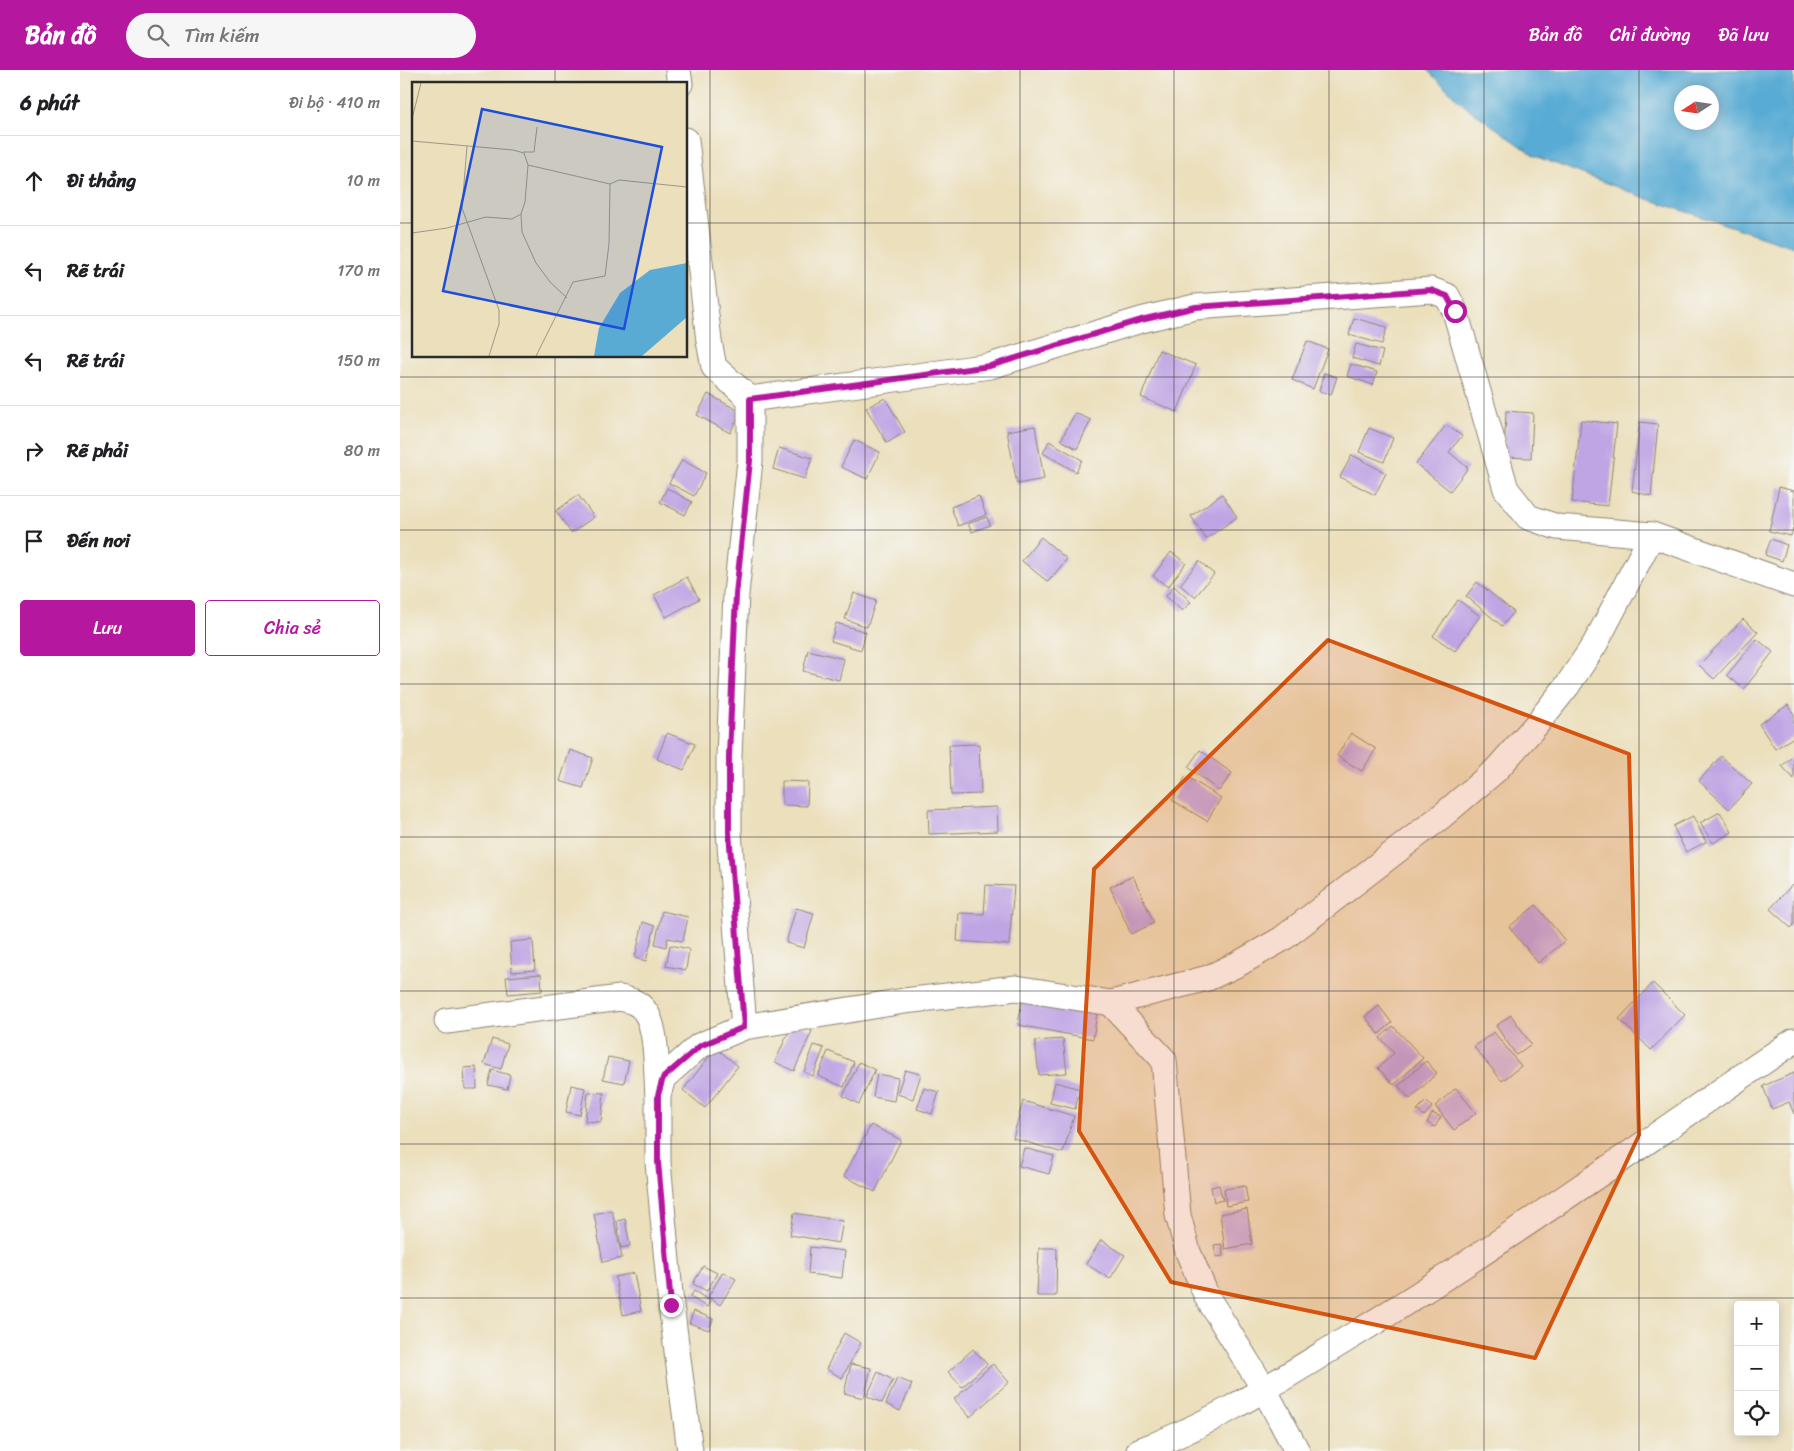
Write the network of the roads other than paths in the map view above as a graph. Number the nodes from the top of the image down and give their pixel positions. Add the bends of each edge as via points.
1 (688, 157) edge
2 (750, 399) junction
3 (1652, 536) junction
4 (1794, 584) edge
5 (1112, 1003) junction
6 (447, 1021) dead end
7 (744, 1027) junction
8 (1794, 1041) edge
9 (658, 1095) junction
10 (1264, 1389) junction
11 (690, 1451) edge
12 (1139, 1451) edge
13 (1297, 1451) edge

1 - 2 street via 714,367
2 - 3 street via 990,366 1141,320 1196,307 1431,290 1447,296 1455,311 1506,489 1528,517 1557,527
2 - 7 street via 750,461 736,594 729,756 729,832
3 - 4 street
3 - 5 street via 1595,644 1567,686 1496,770 1282,939 1208,978
5 - 7 street via 1016,988 904,1001
5 - 10 street via 1164,1060 1178,1215 1188,1252 1207,1297
6 - 9 street via 620,998 634,1001 651,1023
7 - 9 street via 700,1046 663,1078
8 - 10 street via 1425,1292
9 - 11 street via 658,1162 671,1305
10 - 12 street via 1183,1432
10 - 13 street

